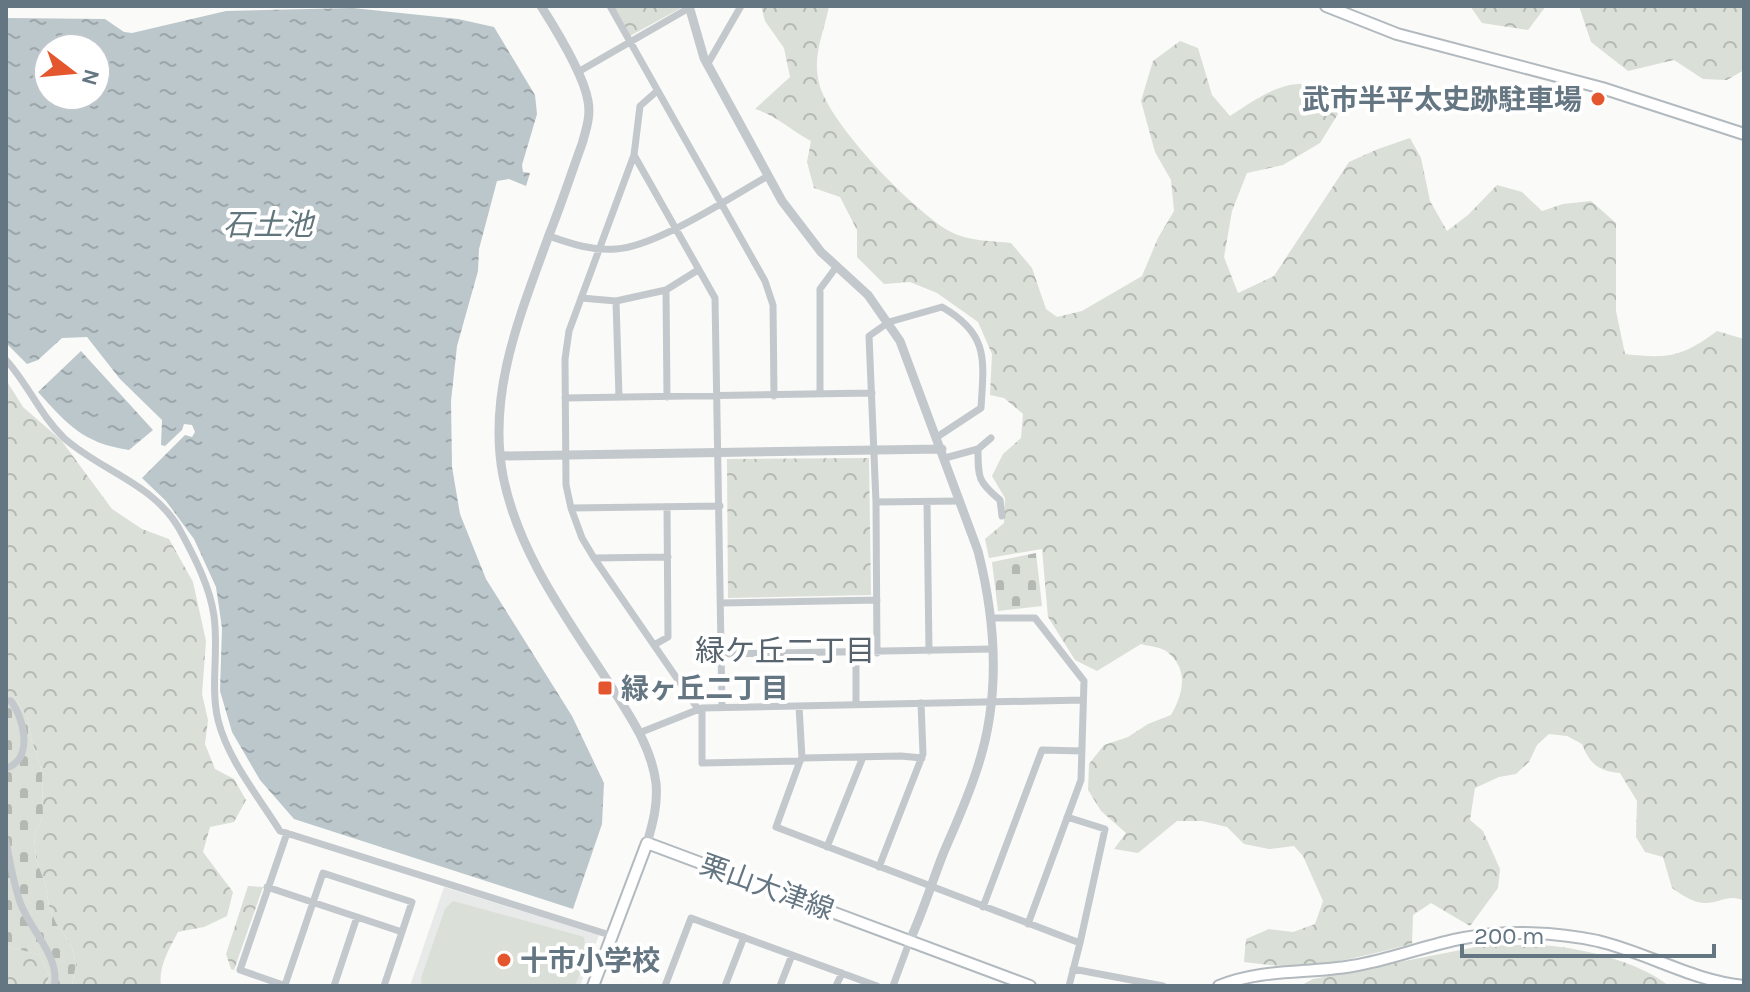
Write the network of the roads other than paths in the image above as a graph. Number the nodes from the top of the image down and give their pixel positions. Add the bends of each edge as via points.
1 (541, 6) edge
2 (610, 6) edge
3 (741, 6) edge
4 (1326, 6) edge
5 (689, 7) edge
6 (629, 41) junction
7 (707, 65) junction
8 (578, 72) junction
9 (657, 91) junction
10 (1744, 134) edge
11 (634, 155) junction
12 (768, 176) junction
13 (720, 203) junction
14 (674, 229) junction
15 (549, 236) junction
16 (598, 250) junction
17 (837, 266) junction
18 (698, 270) junction
19 (666, 290) junction
20 (581, 298) junction
21 (616, 301) junction
22 (889, 322) junction
23 (6, 360) edge
24 (820, 393) junction
25 (872, 393) junction
26 (717, 396) junction
27 (774, 396) junction
28 (619, 397) junction
29 (667, 397) junction
30 (565, 398) junction
31 (937, 437) junction
32 (991, 438) dead end
33 (978, 449) junction
34 (875, 450) junction
35 (719, 453) junction
36 (566, 454) junction
37 (943, 454) junction
38 (501, 456) junction
39 (960, 501) junction
40 (876, 502) junction
41 (927, 502) junction
42 (720, 506) junction
43 (667, 507) junction
44 (571, 508) junction
45 (1002, 516) dead end
46 (668, 557) junction
47 (594, 558) junction
48 (877, 600) junction
49 (721, 603) junction
50 (992, 618) junction
51 (654, 645) junction
52 (993, 649) junction
53 (929, 651) junction
54 (856, 652) junction
55 (877, 653) junction
56 (721, 654) junction
57 (1083, 700) junction
58 (6, 701) edge
59 (991, 701) junction
60 (921, 703) junction
61 (856, 704) junction
62 (799, 706) junction
63 (722, 707) junction
64 (700, 709) junction
65 (639, 733) junction
66 (1082, 751) junction
67 (863, 757) junction
68 (922, 758) junction
69 (801, 760) junction
70 (6, 768) edge
71 (1067, 817) junction
72 (287, 833) junction
73 (6, 841) edge
74 (647, 843) junction
75 (827, 847) junction
76 (879, 867) junction
77 (267, 887) junction
78 (931, 887) junction
79 (313, 903) junction
80 (983, 907) junction
81 (357, 917) junction
82 (1028, 924) junction
83 (402, 932) junction
84 (613, 936) junction
85 (744, 937) junction
86 (910, 940) junction
87 (1080, 943) junction
88 (792, 955) junction
89 (1073, 969) junction
90 (842, 973) junction
91 (54, 986) edge
92 (286, 986) edge
93 (334, 986) edge
94 (384, 986) edge
95 (593, 986) edge
96 (665, 986) edge
97 (725, 986) edge
98 (780, 986) edge
99 (836, 986) edge
100 (877, 986) edge
101 (893, 986) edge
102 (1030, 986) edge
103 (1069, 986) edge
104 (1163, 986) edge
105 (1219, 986) edge
106 (1744, 986) edge

1 - 8 street
2 - 6 street
3 - 7 street
4 - 10 main road via 1397,34 1588,84
5 - 6 street
5 - 7 street
6 - 8 street
6 - 9 street
7 - 12 street
8 - 15 street via 588,99 587,128
9 - 11 street via 640,106
9 - 13 street
11 - 14 street
11 - 16 street
12 - 13 street
12 - 17 street via 806,235
13 - 14 street
13 - 27 street via 770,291
14 - 16 street via 620,249
14 - 18 street
15 - 16 street
15 - 38 street via 506,360
16 - 20 street
17 - 22 street
17 - 24 street via 820,289
18 - 19 street
18 - 26 street via 715,298
19 - 21 street
19 - 29 street
20 - 21 street
20 - 30 street via 569,331
21 - 28 street
22 - 25 street via 869,336
22 - 31 street
22 - 31 street via 942,307 970,326 985,357 981,408
23 - 72 street via 66,439 141,487 176,522 211,602 216,708 224,737 280,831
24 - 25 street
24 - 27 street
25 - 34 street
26 - 27 street
26 - 29 street
26 - 35 street
28 - 29 street
28 - 30 street
30 - 36 street
31 - 37 street
32 - 33 street
33 - 37 street
33 - 45 street via 978,476 1000,500
34 - 35 street
34 - 37 street
34 - 40 street
35 - 36 street
35 - 42 street
36 - 38 street
36 - 44 street
37 - 39 street
38 - 65 street via 509,498 533,559
39 - 41 street
39 - 50 street via 978,551
40 - 41 street
40 - 48 street
41 - 53 street
42 - 43 street
42 - 49 street
43 - 44 street
43 - 46 street
44 - 47 street
46 - 47 street
46 - 51 street via 668,637
47 - 51 street
48 - 49 street
48 - 55 street
49 - 56 street
50 - 52 street
50 - 57 street via 1035,618 1084,681
51 - 64 street
52 - 53 street
52 - 59 street
53 - 55 street
54 - 55 street
54 - 56 street
54 - 61 street
56 - 63 street
57 - 59 street
57 - 66 street
58 - 70 street via 20,712 25,747
59 - 60 street
59 - 78 street via 977,768
60 - 61 street
60 - 68 street
61 - 62 street
62 - 63 street
62 - 69 street
63 - 64 street
64 - 65 street
64 - 69 street via 702,763
65 - 74 street via 656,785
66 - 71 street via 1081,780
66 - 80 street via 1042,750
67 - 68 street
67 - 69 street
67 - 75 street
68 - 76 street
69 - 75 street via 776,827
71 - 82 street
71 - 87 street via 1105,829
72 - 77 street
72 - 84 street
73 - 91 street via 20,902 56,972
74 - 84 main road
74 - 86 main road, 栗山大津線
75 - 76 street
76 - 78 street
77 - 79 street
77 - 92 street via 240,970
78 - 80 street
78 - 86 street
79 - 81 street
79 - 83 street via 323,873 412,902
79 - 92 street
80 - 82 street
81 - 83 street
81 - 93 street
82 - 87 street
83 - 94 street
84 - 95 main road
85 - 88 street
85 - 96 street via 691,918
85 - 97 street
86 - 101 street
86 - 102 main road, 栗山大津線
87 - 89 street
88 - 90 street
88 - 98 street
89 - 103 street
89 - 104 street
90 - 99 street
90 - 100 street
105 - 106 main road via 1251,975 1352,966 1464,938 1506,934 1599,942 1722,984

